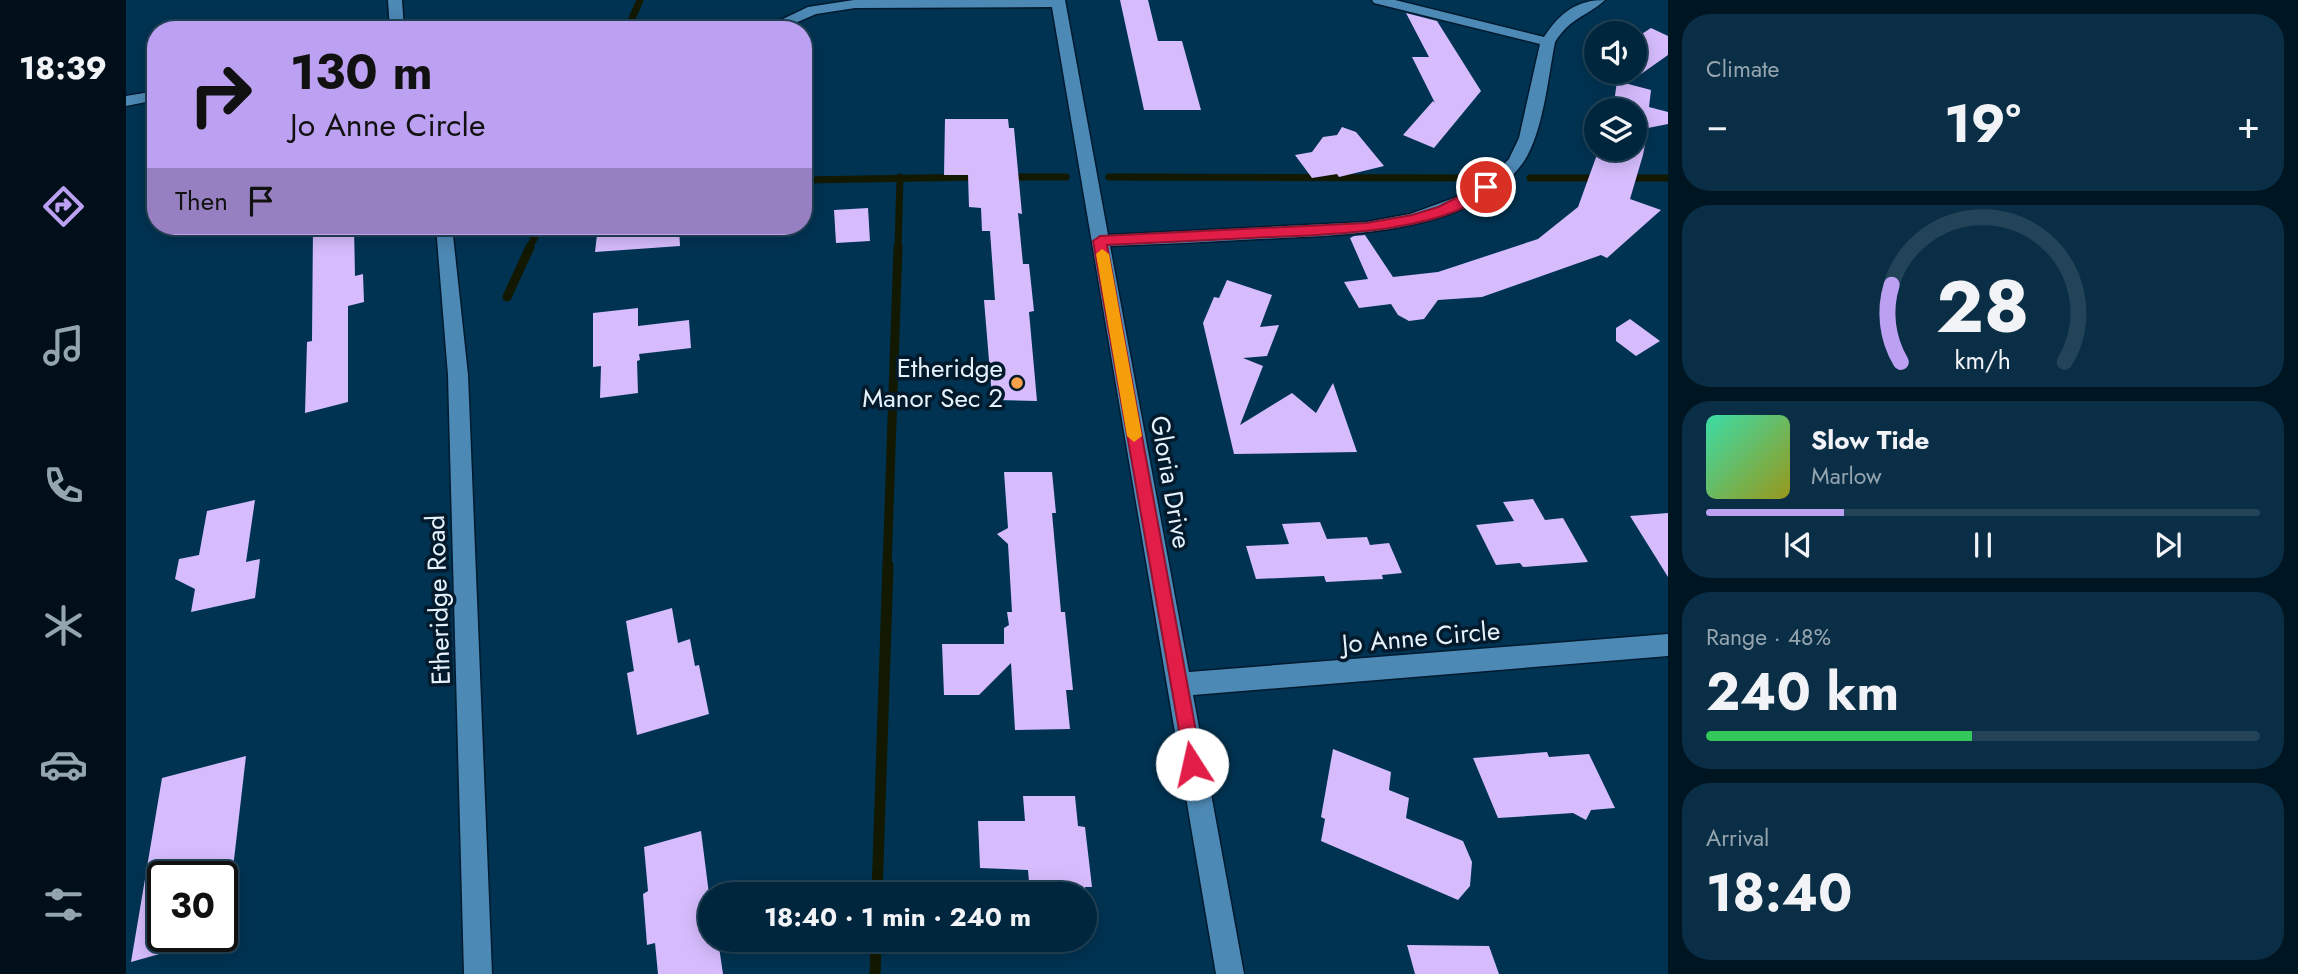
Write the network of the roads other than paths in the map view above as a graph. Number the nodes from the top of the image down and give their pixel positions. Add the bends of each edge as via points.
1 (395, 0) edge
2 (1379, 0) edge
3 (1598, 0) edge
4 (1058, 1) edge
5 (396, 21) edge
6 (788, 21) edge
7 (1548, 42) junction
8 (147, 97) edge
9 (126, 101) edge
10 (445, 235) edge
11 (1100, 241) junction
12 (1668, 645) edge
13 (1178, 685) junction
14 (478, 974) edge
15 (1230, 974) edge

1 - 5 street
2 - 7 street
3 - 7 street via 1570,15
4 - 6 street via 845,5 813,10
4 - 11 street, Gloria Drive
7 - 11 street via 1527,138 1516,161 1471,198 1413,219 1366,228
8 - 9 street
10 - 14 street, Etheridge Road via 458,375
11 - 13 street, Gloria Drive
12 - 13 street, Jo Anne Circle
13 - 15 street, Gloria Drive

